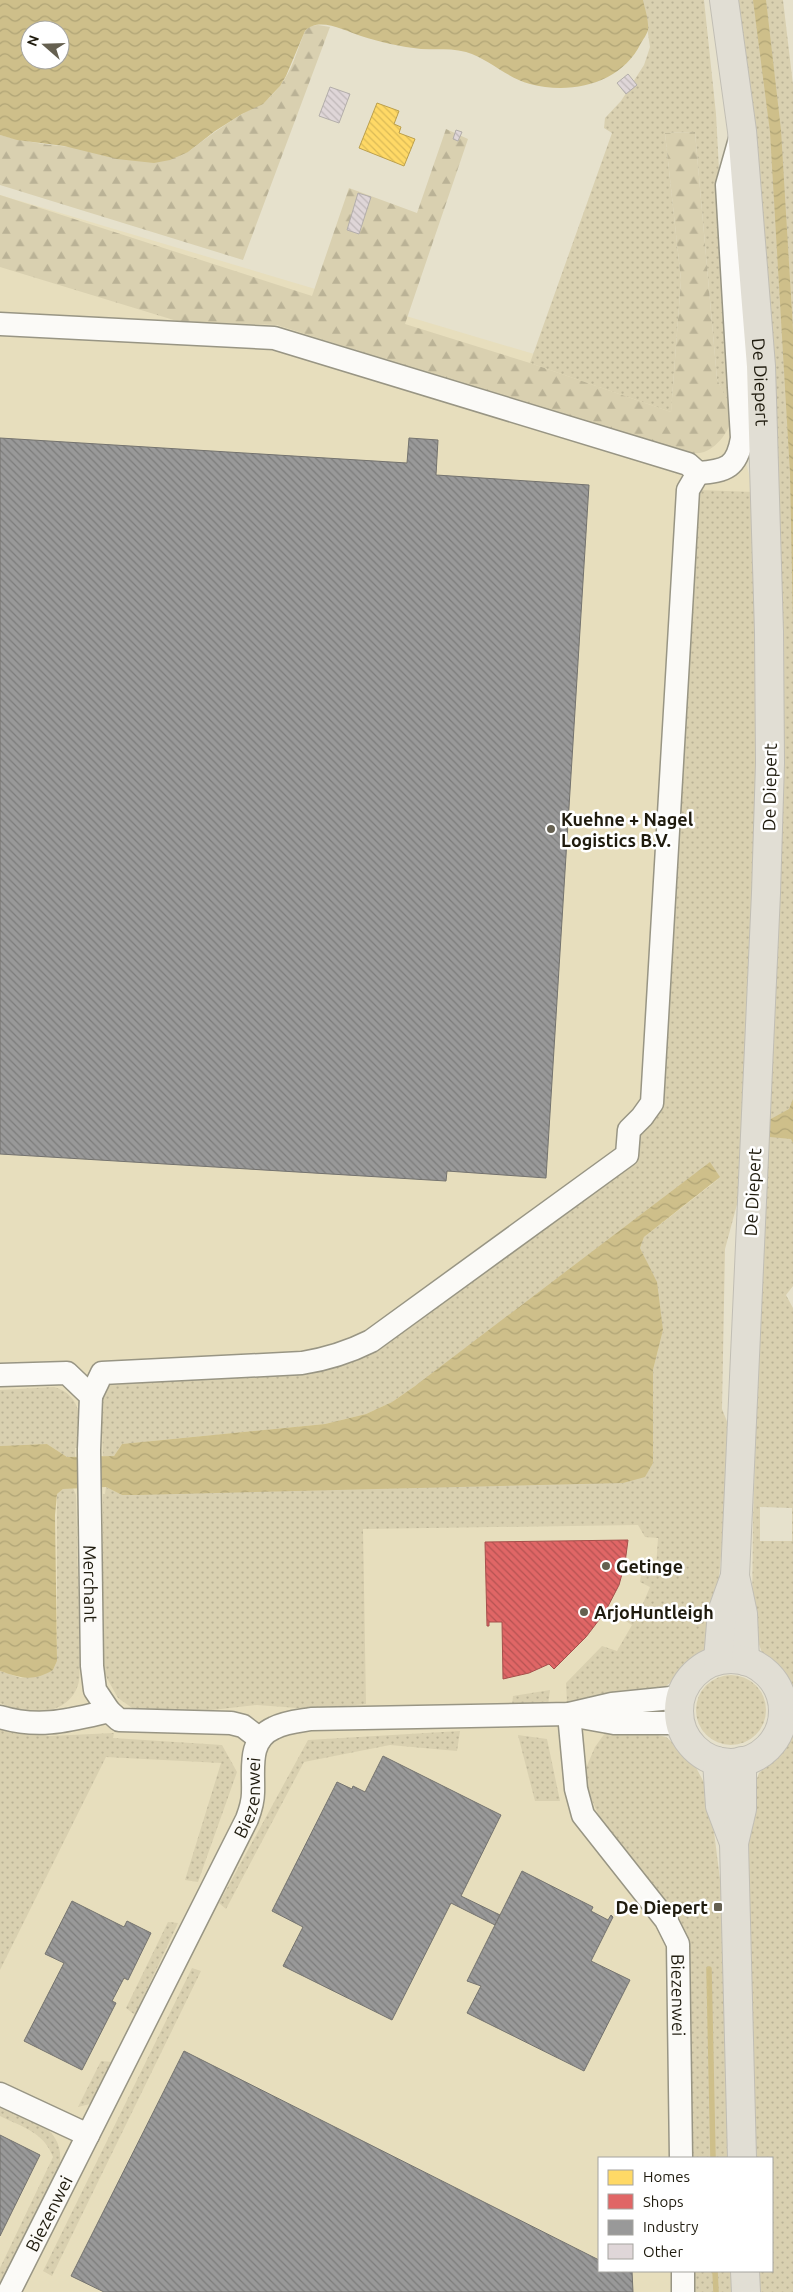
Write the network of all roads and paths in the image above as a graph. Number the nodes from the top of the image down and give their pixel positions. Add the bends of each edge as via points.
1 (724, 0) edge
2 (742, 131) junction
3 (0, 324) edge
4 (698, 473) junction
5 (0, 1376) edge
6 (91, 1396) junction
7 (735, 1576) junction
8 (718, 1660) junction
9 (745, 1661) junction
10 (681, 1710) junction
11 (109, 1711) junction
12 (569, 1714) junction
13 (0, 1717) edge
14 (260, 1740) junction
15 (729, 1761) junction
16 (0, 2094) edge
17 (88, 2135) junction
18 (681, 2157) edge
19 (742, 2157) edge
20 (683, 2272) edge
21 (745, 2272) edge
22 (9, 2292) edge
23 (683, 2292) edge
24 (746, 2292) edge

1 - 2 main road, De Diepert
2 - 4 street via 727,185 742,438 738,455 728,468
2 - 7 main road, De Diepert via 761,366 770,763
3 - 4 street via 274,338 688,464
4 - 6 street via 688,490 652,1103 628,1130 628,1155 372,1341 354,1350 302,1363 102,1373
5 - 6 street via 67,1372
6 - 11 street, Merchant via 92,1666 95,1690
7 - 8 main road, De Diepert via 722,1612
7 - 9 main road, De Diepert via 743,1614
8 - 9 main road
8 - 10 main road via 694,1674 686,1685
9 - 15 main road via 760,1668 772,1680 780,1695 782,1712 779,1729 770,1744 758,1755
10 - 12 street, Biezenwei via 612,1704
10 - 15 main road via 685,1736 694,1747 704,1755
11 - 13 street via 53,1724 20,1724
11 - 14 street via 119,1720 231,1723 243,1726
12 - 14 street, Biezenwei via 311,1719 275,1727
12 - 18 street, Biezenwei via 576,1790 583,1815 666,1920 678,1944
14 - 17 street, Biezenwei via 252,1759 253,1795 247,1819
15 - 19 main road via 742,1809 734,1842
16 - 17 street
17 - 22 street, Biezenwei
20 - 23 street
21 - 24 main road

